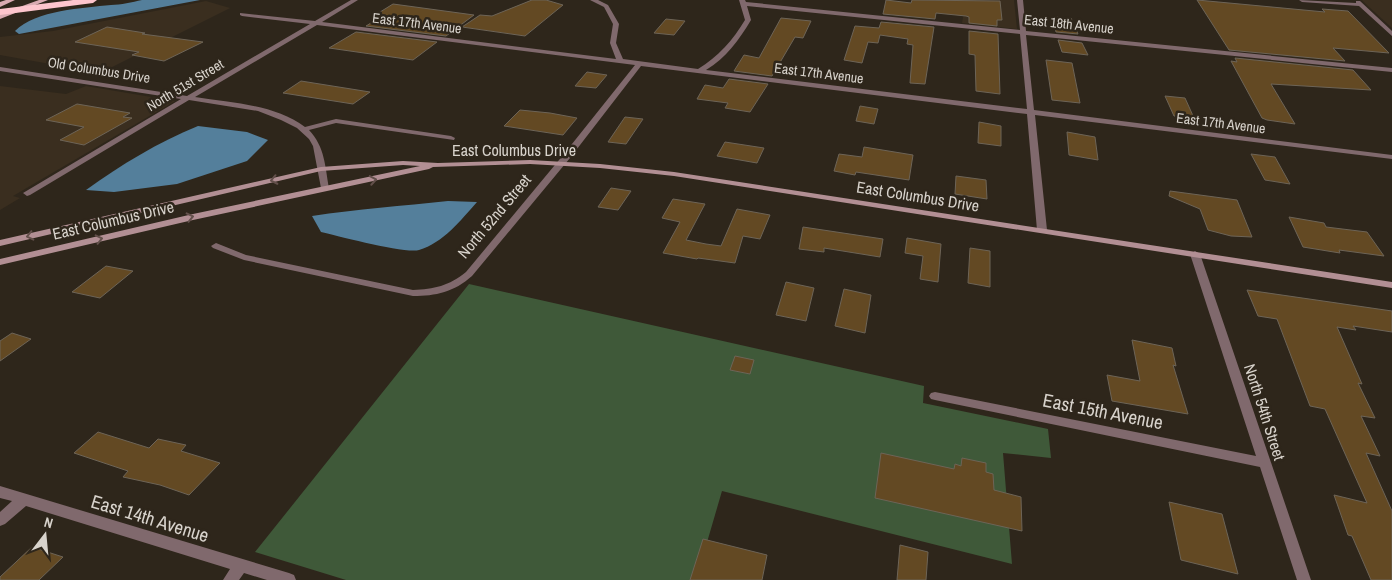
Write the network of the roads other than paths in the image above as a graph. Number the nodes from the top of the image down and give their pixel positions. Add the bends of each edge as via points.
1 (12, 0) edge
2 (30, 0) edge
3 (45, 0) edge
4 (93, 0) edge
5 (355, 0) edge
6 (593, 0) edge
7 (1020, 0) edge
8 (1302, 0) edge
9 (1357, 0) edge
10 (743, 2) edge
11 (0, 5) edge
12 (1362, 5) junction
13 (20, 10) junction
14 (0, 12) edge
15 (242, 14) dead end
16 (0, 18) edge
17 (315, 23) junction
18 (1023, 32) junction
19 (1392, 34) edge
20 (621, 61) junction
21 (640, 64) junction
22 (0, 68) edge
23 (1392, 70) edge
24 (699, 71) junction
25 (188, 98) junction
26 (1030, 112) junction
27 (305, 130) junction
28 (451, 138) dead end
29 (1392, 157) edge
30 (561, 163) junction
31 (438, 165) junction
32 (321, 169) junction
33 (325, 188) junction
34 (27, 193) dead end
35 (1042, 230) junction
36 (0, 244) edge
37 (216, 246) dead end
38 (1195, 254) junction
39 (0, 262) edge
40 (1392, 285) edge
41 (935, 396) dead end
42 (1264, 463) junction
43 (0, 492) edge
44 (24, 499) junction
45 (0, 520) edge
46 (242, 565) junction
47 (230, 580) edge
48 (289, 580) edge
49 (1304, 580) edge

1 - 11 main road
2 - 13 main road
3 - 13 main road
4 - 13 highway
5 - 17 street, North 51st Street
6 - 20 street via 606,6 616,24 613,49
7 - 18 street
8 - 12 street
9 - 12 street
10 - 18 street, East 18th Avenue
10 - 24 street via 748,20 737,38 720,58
12 - 19 street
13 - 14 highway
13 - 16 main road
15 - 17 street, East 17th Avenue
17 - 20 street, East 17th Avenue
17 - 25 street, North 51st Street
18 - 23 street, East 18th Avenue
18 - 26 street
20 - 21 street, East 17th Avenue
21 - 24 street, East 17th Avenue
21 - 30 street, North 52nd Street
22 - 25 street, Old Columbus Drive
24 - 26 street, East 17th Avenue
25 - 27 street, Old Columbus Drive via 259,109
25 - 34 street, North 51st Street
26 - 29 street, East 17th Avenue
26 - 35 street
27 - 28 street via 336,121
27 - 32 street via 316,145
30 - 31 main road, East Columbus Drive
30 - 35 main road, East Columbus Drive via 674,174
30 - 37 street, North 52nd Street via 469,274 445,290 413,293 244,257
31 - 32 main road, East Columbus Drive via 403,163
33 -> 31 main road, East Columbus Drive
32 - 33 street
32 -> 36 main road, East Columbus Drive
39 -> 33 main road, East Columbus Drive
35 - 38 main road, East Columbus Drive
38 - 40 main road, East Columbus Drive
38 - 42 street, North 54th Street
41 - 42 street, East 15th Avenue
42 - 49 street, North 54th Street
43 - 44 street, East 14th Avenue
44 - 45 street
44 - 46 street, East 14th Avenue
46 - 47 street
46 - 48 street, East 14th Avenue

